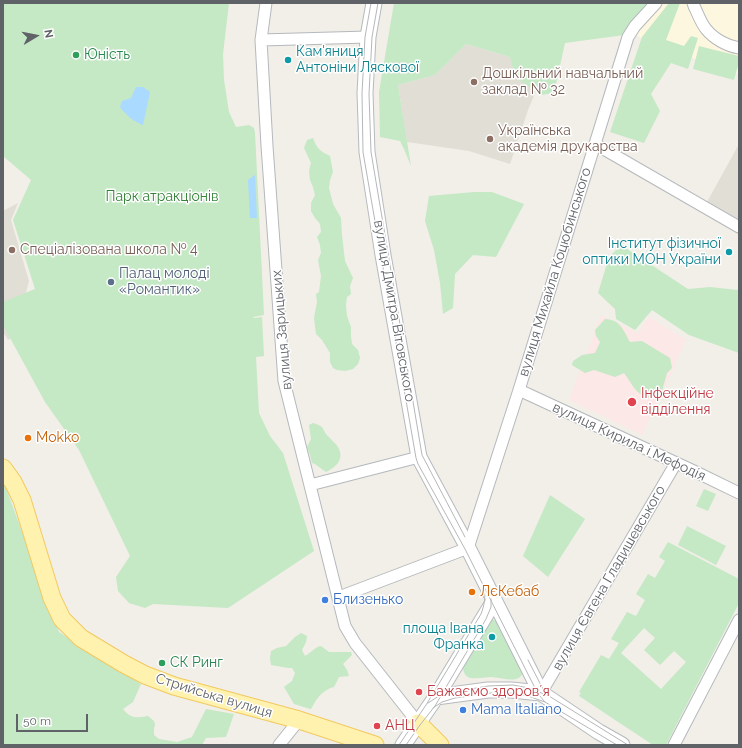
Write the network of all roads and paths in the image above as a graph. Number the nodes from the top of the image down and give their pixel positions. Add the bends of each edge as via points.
1 (266, 3) edge
2 (374, 3) edge
3 (656, 3) edge
4 (693, 3) edge
5 (368, 37) junction
6 (261, 40) junction
7 (739, 48) edge
8 (595, 144) junction
9 (739, 227) edge
10 (519, 390) junction
11 (419, 457) junction
12 (676, 463) junction
13 (3, 468) edge
14 (310, 485) junction
15 (739, 493) edge
16 (468, 548) junction
17 (339, 597) junction
18 (494, 601) junction
19 (739, 620) edge
20 (541, 693) junction
21 (436, 697) junction
22 (299, 720) junction
23 (418, 723) junction
24 (279, 745) edge
25 (375, 745) edge
26 (403, 745) edge
27 (440, 745) edge
28 (622, 745) edge
29 (674, 745) edge

1 - 6 street, вулиця Зарицьких
2 - 5 main road, вулиця Дмитра Вітовського
3 - 8 street, вулиця Михайла Коцюбинського via 628,37
4 - 7 street via 705,29 716,39
5 - 6 street
5 - 11 main road, вулиця Дмитра Вітовського via 365,93 367,152
6 - 14 street, вулиця Зарицьких via 284,381
8 - 9 street
8 - 10 street, вулиця Михайла Коцюбинського
10 - 12 street, вулиця Кирила і Мефодія
10 - 16 street, вулиця Михайла Коцюбинського
11 - 14 street
11 - 16 main road, вулиця Дмитра Вітовського
12 - 15 street, вулиця Кирила і Мефодія
12 - 20 street, вулиця Євгена Гладишевського
13 - 22 main road, Стрийська вулиця via 22,500 52,598 62,619 81,638 124,664 174,686
14 - 17 street, вулиця Зарицьких
16 - 17 street
16 - 18 main road, вулиця Дмитра Вітовського
17 - 23 street, вулиця Зарицьких via 345,626 355,643
18 - 20 main road
18 - 21 main road
19 - 29 street
20 - 21 main road via 488,690
20 - 28 main road
21 - 23 main road
22 - 24 street
22 - 25 main road, Стрийська вулиця
23 - 26 main road
23 - 27 main road

